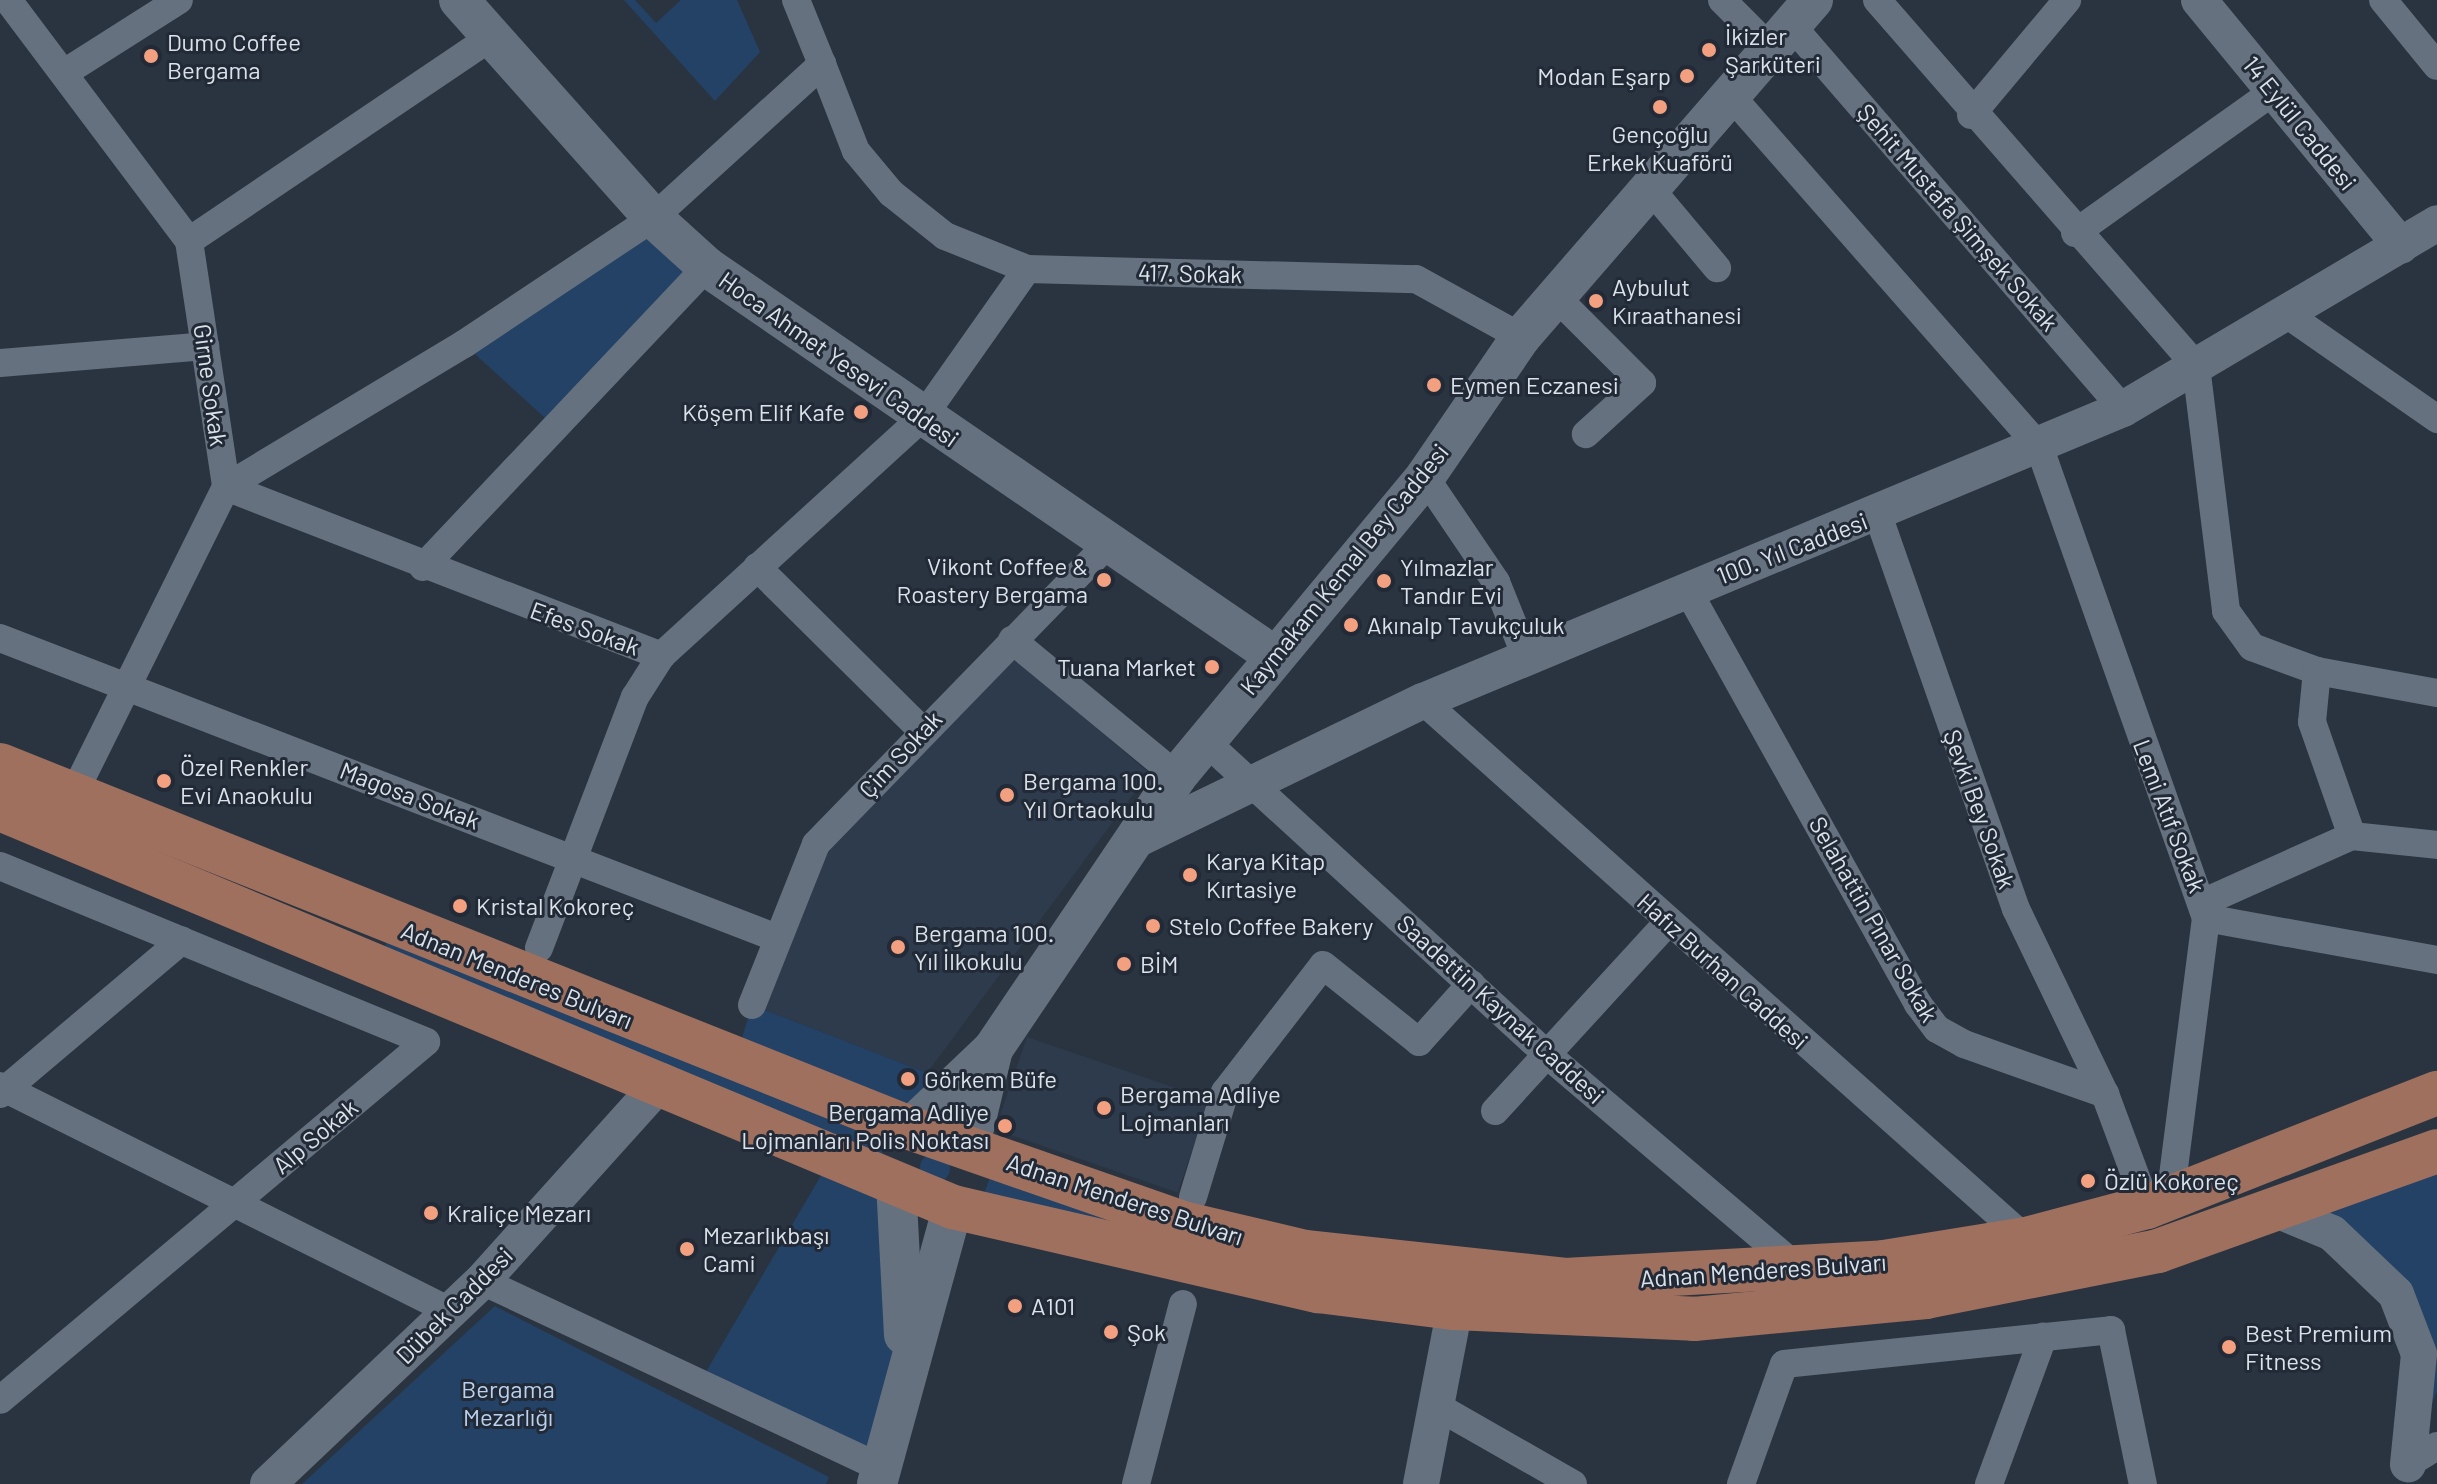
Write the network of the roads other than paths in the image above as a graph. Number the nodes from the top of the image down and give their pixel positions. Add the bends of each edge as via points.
1 (8, 0) edge
2 (179, 0) edge
3 (459, 0) edge
4 (796, 0) edge
5 (1722, 0) edge
6 (1877, 0) edge
7 (2067, 0) edge
8 (2199, 0) edge
9 (2383, 0) edge
10 (1792, 25) edge
11 (491, 37) junction
12 (822, 64) junction
13 (2437, 66) edge
14 (64, 73) junction
15 (2274, 91) junction
16 (1732, 97) junction
17 (1971, 115) junction
18 (1649, 187) junction
19 (653, 218) junction
20 (2437, 223) edge
21 (2075, 233) junction
22 (189, 241) junction
23 (2401, 246) junction
24 (707, 267) junction
25 (1717, 268) dead end
26 (1027, 269) junction
27 (1555, 296) junction
28 (2288, 315) junction
29 (1521, 337) junction
30 (205, 346) junction
31 (5, 356) edge
32 (2196, 366) junction
33 (2123, 409) junction
34 (922, 418) junction
35 (2437, 419) edge
36 (1586, 434) dead end
37 (2039, 446) junction
38 (1425, 477) junction
39 (226, 487) junction
40 (1878, 515) junction
41 (1109, 543) junction
42 (423, 567) junction
43 (757, 567) junction
44 (1687, 589) junction
45 (0, 638) edge
46 (1012, 640) junction
47 (1273, 655) junction
48 (661, 656) junction
49 (1527, 659) junction
50 (2317, 671) junction
51 (126, 688) junction
52 (2436, 691) edge
53 (1423, 701) junction
54 (922, 730) junction
55 (1205, 741) junction
56 (0, 765) edge
57 (1177, 776) junction
58 (1252, 780) junction
59 (73, 795) junction
60 (0, 809) edge
61 (2352, 836) junction
62 (1132, 842) junction
63 (2437, 845) edge
64 (573, 856) junction
65 (0, 866) edge
66 (2204, 910) junction
67 (1667, 923) junction
68 (774, 937) junction
69 (182, 940) junction
70 (539, 948) dead end
71 (2437, 960) edge
72 (1471, 984) junction
73 (752, 1005) dead end
74 (993, 1049) junction
75 (1544, 1052) junction
76 (662, 1081) junction
77 (2, 1090) edge
78 (2437, 1093) edge
79 (2105, 1094) junction
80 (1495, 1111) dead end
81 (910, 1128) junction
82 (969, 1149) junction
83 (2437, 1151) edge
84 (896, 1183) junction
85 (1193, 1197) dead end
86 (2158, 1204) junction
87 (233, 1206) junction
88 (953, 1207) junction
89 (2279, 1211) junction
90 (2026, 1239) junction
91 (1801, 1271) junction
92 (482, 1281) junction
93 (1183, 1304) dead end
94 (1455, 1308) junction
95 (450, 1311) junction
96 (2043, 1337) junction
97 (905, 1361) junction
98 (2437, 1391) edge
99 (0, 1400) edge
100 (1440, 1408) junction
101 (2415, 1465) edge
102 (880, 1476) edge
103 (268, 1484) edge
104 (1136, 1484) edge
105 (1421, 1484) edge
106 (1573, 1484) edge
107 (1741, 1484) edge
108 (1989, 1484) edge
109 (2143, 1484) edge

1 - 14 street, Girne Sokak
2 - 14 street
3 - 11 main road, Hoca Ahmet Yesevi Caddesi
4 - 12 street
5 - 10 street, Şehit Mustafa Şimşek Sokak
6 - 17 street
7 - 17 street
8 - 15 street, 14 Eylül Caddesi
9 - 13 street
10 - 16 main road, Kaymakam Kemal Bey Caddesi
10 - 33 street, Şehit Mustafa Şimşek Sokak
11 - 19 main road, Hoca Ahmet Yesevi Caddesi
11 - 22 street
12 - 19 street
12 - 26 street via 856,151 891,193 945,236
14 - 22 street, Girne Sokak
15 - 21 street
15 - 23 street, 14 Eylül Caddesi
16 - 18 main road, Kaymakam Kemal Bey Caddesi
16 - 37 street
17 - 21 street
18 - 25 street
18 - 27 main road, Kaymakam Kemal Bey Caddesi
19 - 24 main road, Hoca Ahmet Yesevi Caddesi
19 - 39 street via 464,344
20 - 23 street, 100. Yıl Caddesi
21 - 32 street
22 - 30 street, Girne Sokak
23 - 28 street, 100. Yıl Caddesi
24 - 34 main road, Hoca Ahmet Yesevi Caddesi
24 - 42 street
26 - 29 street, 417. Sokak via 1416,279
26 - 34 street
27 - 29 main road, Kaymakam Kemal Bey Caddesi
27 - 36 street via 1642,383
28 - 32 street, 100. Yıl Caddesi
28 - 35 street
29 - 38 main road, Kaymakam Kemal Bey Caddesi
30 - 31 street
30 - 39 street, Girne Sokak
32 - 33 street, 100. Yıl Caddesi
32 - 50 street via 2226,611 2252,647
33 - 37 street, 100. Yıl Caddesi
34 - 41 main road, Hoca Ahmet Yesevi Caddesi
34 - 43 street, Efes Sokak
37 - 40 street, 100. Yıl Caddesi
37 - 66 street, Lemi Atıf Sokak
38 - 47 main road, Kaymakam Kemal Bey Caddesi
38 - 49 street via 1496,582
39 - 42 street, Efes Sokak
39 - 51 street
40 - 44 street, 100. Yıl Caddesi
40 - 79 street, Şevki Bey Sokak via 2016,909
41 - 46 street, Çim Sokak
41 - 47 main road, Hoca Ahmet Yesevi Caddesi
42 - 48 street, Efes Sokak
43 - 48 street, Efes Sokak
43 - 54 street
44 - 49 street, 100. Yıl Caddesi
44 - 79 street, Selahattin Pınar Sokak via 1937,1029
45 - 51 street, Magosa Sokak
46 - 54 street, Çim Sokak
46 - 57 street
47 - 55 main road, Kaymakam Kemal Bey Caddesi
48 - 64 street via 635,697
49 - 53 street, 100. Yıl Caddesi
50 - 52 street
50 - 61 street via 2312,722
51 - 59 street
51 - 64 street, Magosa Sokak
53 - 58 street, 100. Yıl Caddesi
53 - 67 street, Hafız Burhan Caddesi
54 - 68 street, Çim Sokak via 816,844
55 - 57 main road, Kaymakam Kemal Bey Caddesi
55 - 58 street, Saadettin Kaynak Caddesi
56 - 59 main road, Adnan Menderes Bulvarı
57 - 62 main road, Kaymakam Kemal Bey Caddesi
58 - 62 street, 100. Yıl Caddesi
58 - 72 street, Saadettin Kaynak Caddesi
59 - 81 main road, Adnan Menderes Bulvarı
60 - 76 main road, Adnan Menderes Bulvarı
61 - 63 street
61 - 66 street
62 - 74 main road, Kaymakam Kemal Bey Caddesi
64 - 68 street, Magosa Sokak
64 - 70 street
65 - 69 street
66 - 71 street
66 - 86 street, Lemi Atıf Sokak
67 - 75 street
67 - 90 street, Hafız Burhan Caddesi
68 - 73 street, Çim Sokak
69 - 77 street
69 - 87 street, Alp Sokak via 426,1042
72 - 75 street, Saadettin Kaynak Caddesi
72 - 85 street via 1419,1042 1323,965 1225,1092
74 - 81 main road, Kaymakam Kemal Bey Caddesi
74 - 82 main road, Kaymakam Kemal Bey Caddesi
75 - 80 street
75 - 91 street, Saadettin Kaynak Caddesi
76 - 84 main road, Adnan Menderes Bulvarı
76 - 92 street, Dübek Caddesi
77 - 87 street
78 - 86 main road, Adnan Menderes Bulvarı
79 - 86 street
81 - 82 main road, Adnan Menderes Bulvarı
81 - 84 main road
82 - 88 main road, Kaymakam Kemal Bey Caddesi
82 - 91 main road, Adnan Menderes Bulvarı via 1186,1224 1305,1252 1565,1280
83 - 89 main road, Adnan Menderes Bulvarı
84 - 88 main road, Adnan Menderes Bulvarı
84 - 97 main road
86 - 90 main road, Adnan Menderes Bulvarı
87 - 95 street
87 - 99 street, Alp Sokak
88 - 94 main road, Adnan Menderes Bulvarı via 1199,1268
88 - 97 main road
89 - 94 main road, Adnan Menderes Bulvarı via 2045,1277 1818,1310 1694,1319
89 - 101 street via 2332,1233 2396,1294 2419,1354
90 - 91 main road, Adnan Menderes Bulvarı
92 - 95 street, Dübek Caddesi
92 - 102 street
93 - 104 street
94 - 100 street
95 - 103 street, Dübek Caddesi
96 - 107 street via 1784,1364
96 - 108 street
96 - 109 street via 2111,1330
97 - 102 main road
98 - 101 street
100 - 105 street
100 - 106 street

